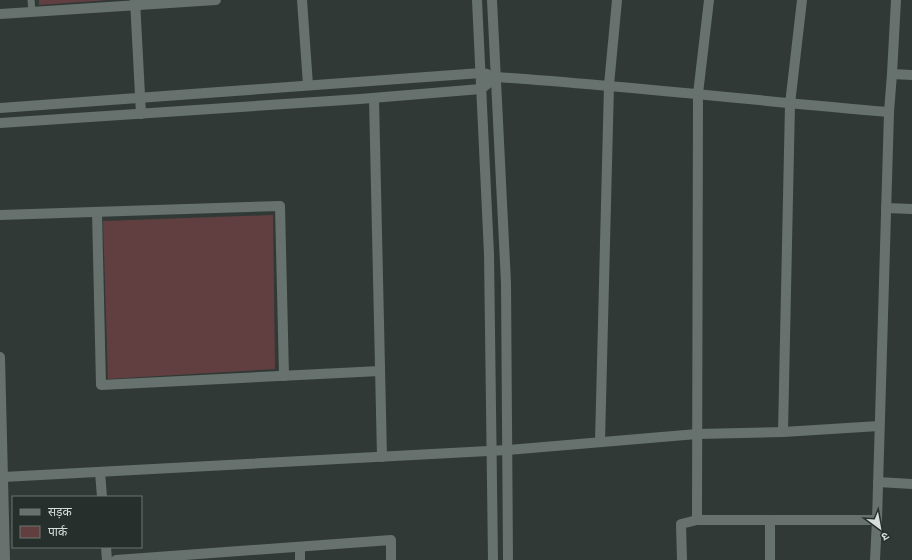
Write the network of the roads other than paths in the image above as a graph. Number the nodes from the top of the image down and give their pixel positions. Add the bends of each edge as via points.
1 (31, 0) edge
2 (216, 0) edge
3 (302, 0) edge
4 (478, 0) edge
5 (492, 0) edge
6 (616, 0) edge
7 (709, 0) edge
8 (802, 0) edge
9 (896, 0) edge
10 (135, 3) edge
11 (32, 12) junction
12 (0, 14) edge
13 (481, 73) junction
14 (892, 74) junction
15 (496, 76) junction
16 (912, 76) edge
17 (308, 85) junction
18 (609, 85) junction
19 (482, 89) junction
20 (698, 94) junction
21 (140, 98) junction
22 (374, 98) junction
23 (790, 104) junction
24 (0, 108) edge
25 (889, 112) junction
26 (140, 114) junction
27 (0, 123) edge
28 (886, 208) junction
29 (912, 209) edge
30 (96, 212) junction
31 (0, 215) edge
32 (0, 357) edge
33 (380, 371) junction
34 (284, 376) junction
35 (880, 426) junction
36 (783, 432) junction
37 (697, 434) junction
38 (600, 442) junction
39 (507, 450) junction
40 (492, 451) junction
41 (382, 457) junction
42 (100, 472) junction
43 (3, 477) junction
44 (878, 482) junction
45 (912, 484) edge
46 (102, 496) edge
47 (697, 520) junction
48 (770, 520) junction
49 (877, 520) junction
50 (300, 546) junction
51 (106, 548) edge
52 (5, 560) edge
53 (107, 560) edge
54 (116, 560) edge
55 (300, 560) edge
56 (391, 560) edge
57 (493, 560) edge
58 (508, 560) edge
59 (682, 560) edge
60 (770, 560) edge
61 (875, 560) edge

1 - 11 lane
2 - 10 street
3 - 17 street
4 - 13 street
5 - 15 street
6 - 18 street
7 - 20 street
8 - 23 street
9 - 14 street
10 - 11 street
10 - 21 street
11 - 12 street
13 - 15 street
13 - 17 street
13 - 19 street
14 - 16 street
14 - 25 street
15 - 18 street
15 - 19 street
15 - 39 street via 506,283
17 - 21 street
18 - 20 street
18 - 38 street
19 - 22 street
19 - 40 street via 489,254
20 - 23 street
20 - 37 street
21 - 24 street
21 - 26 street
22 - 26 street
22 - 33 street
23 - 25 street
23 - 36 street
25 - 28 street
26 - 27 street
28 - 29 street
28 - 35 street
30 - 31 street
30 - 34 street via 280,206
30 - 34 street via 101,385
32 - 43 street
33 - 34 street
33 - 41 street
35 - 36 street
35 - 44 street
36 - 37 street
37 - 38 street
37 - 47 street
38 - 39 street
39 - 40 street
39 - 58 street
40 - 41 street
40 - 57 street
41 - 42 street
42 - 43 street
42 - 46 street
43 - 52 street
44 - 45 street
44 - 49 street
47 - 48 street
47 - 59 street via 681,524
48 - 49 street
48 - 60 street
49 - 61 street
50 - 54 street
50 - 55 street
50 - 56 street via 391,540
51 - 53 street

